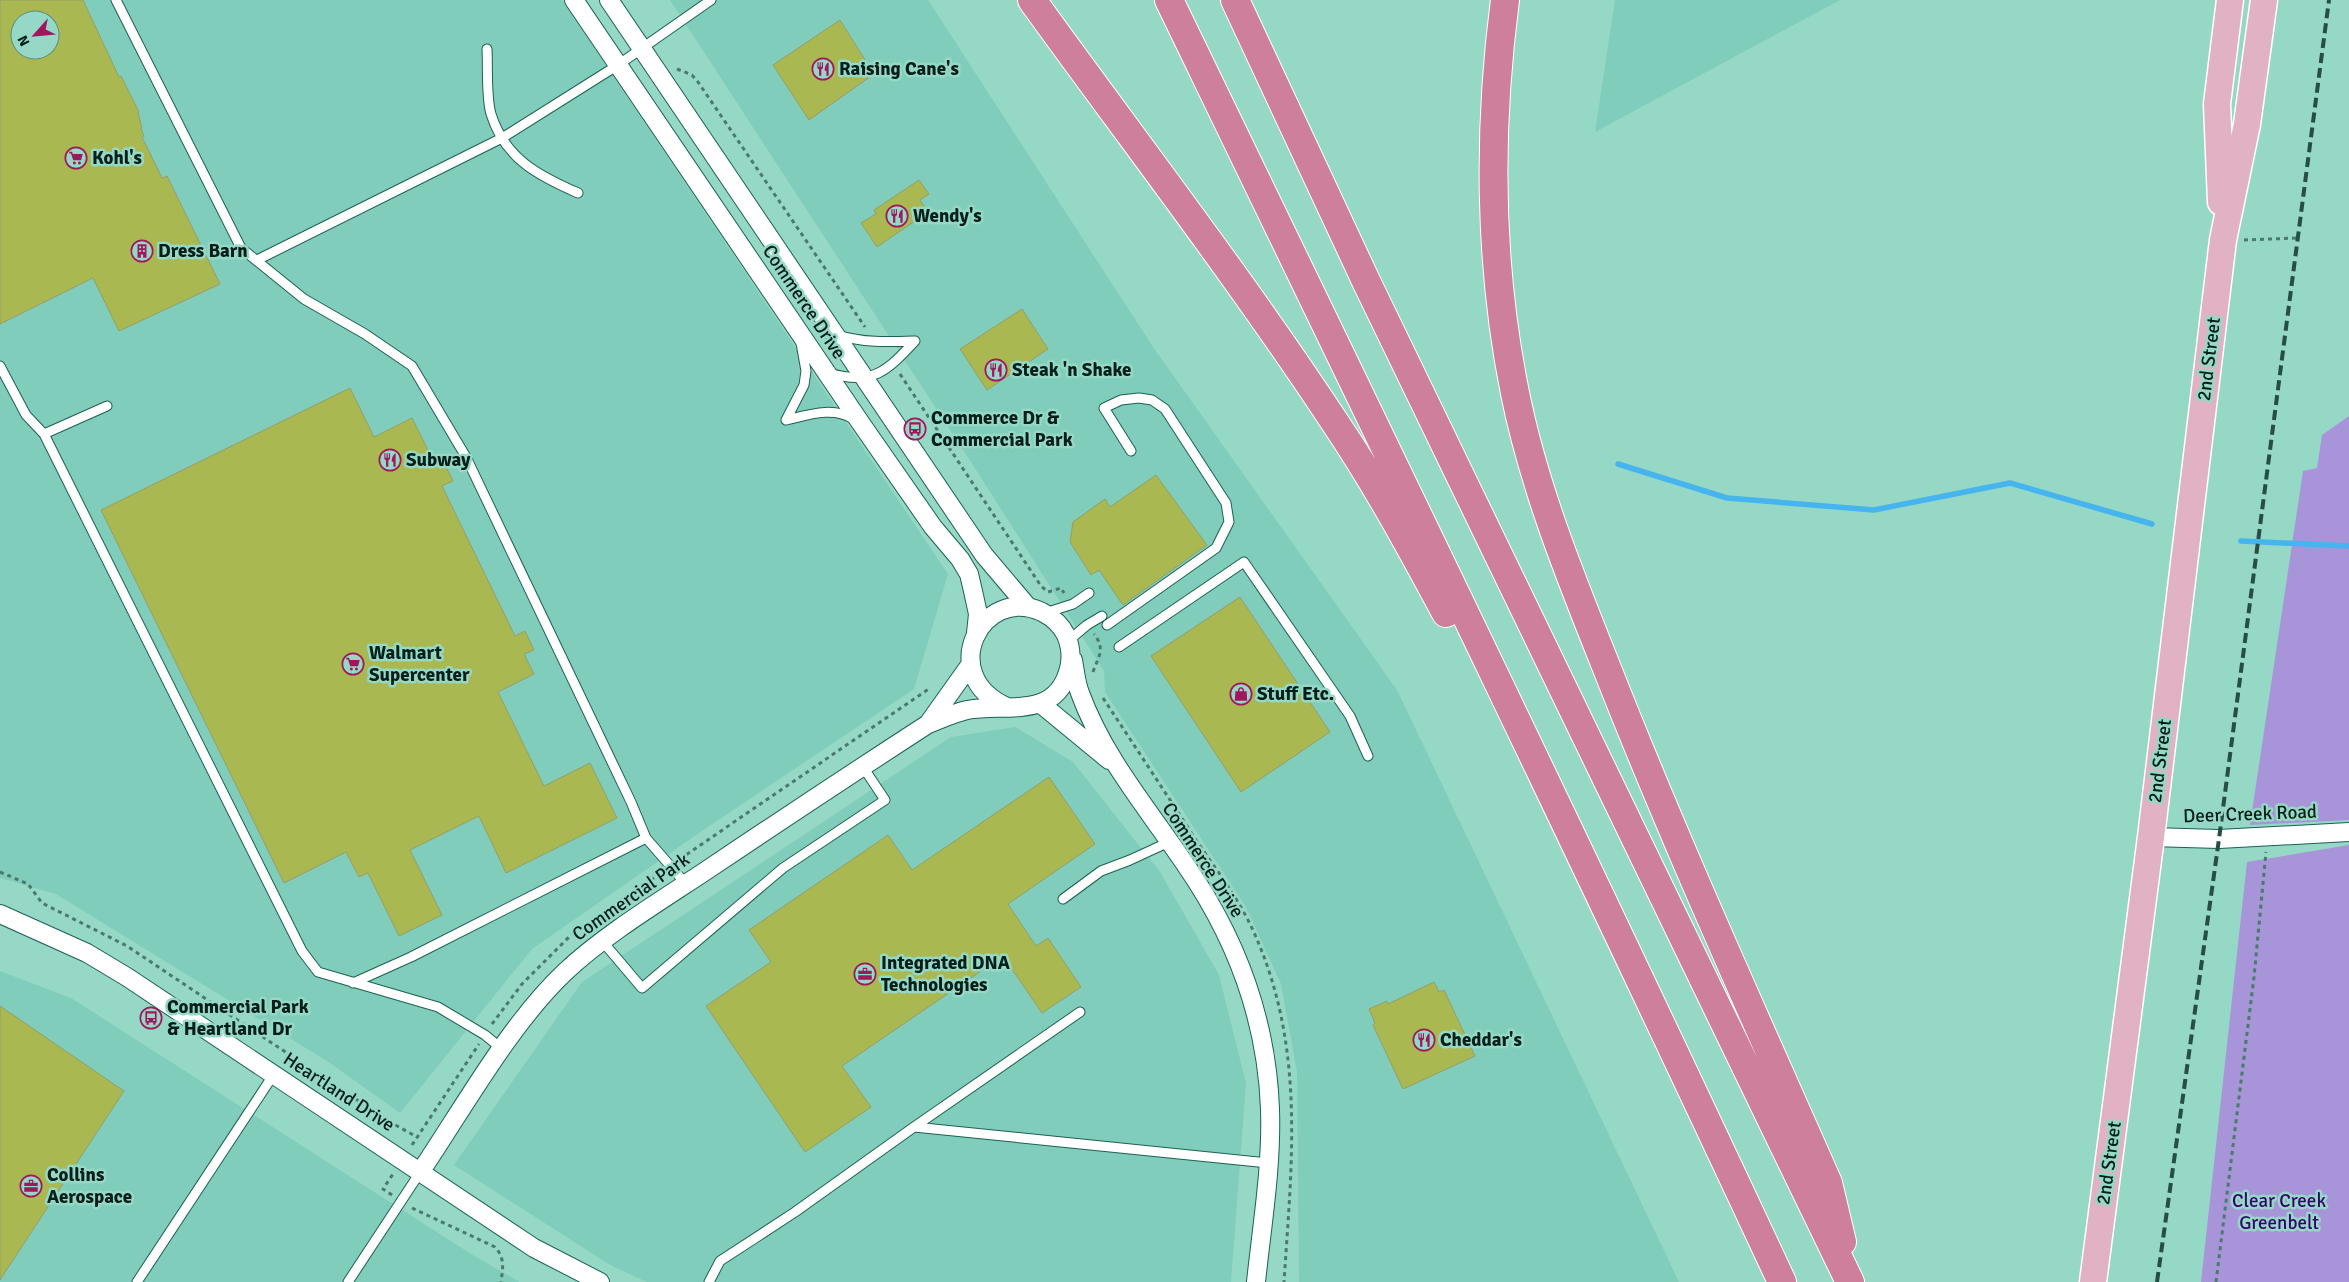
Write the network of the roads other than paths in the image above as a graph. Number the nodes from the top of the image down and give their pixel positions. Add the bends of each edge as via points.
1 (116, 0) edge
2 (574, 0) edge
3 (609, 0) edge
4 (712, 0) edge
5 (1032, 0) edge
6 (1169, 0) edge
7 (1235, 0) edge
8 (1505, 0) edge
9 (2230, 0) edge
10 (2264, 0) edge
11 (641, 48) junction
12 (487, 49) dead end
13 (618, 65) junction
14 (502, 138) junction
15 (578, 193) dead end
16 (2223, 240) junction
17 (257, 260) junction
18 (833, 333) junction
19 (800, 335) junction
20 (0, 366) edge
21 (826, 372) junction
22 (865, 378) junction
23 (107, 406) dead end
24 (860, 422) junction
25 (44, 434) junction
26 (1131, 451) dead end
27 (1089, 593) dead end
28 (1028, 607) junction
29 (1045, 613) junction
30 (1102, 616) dead end
31 (1107, 625) dead end
32 (976, 633) junction
33 (1069, 644) junction
34 (1118, 647) dead end
35 (970, 665) junction
36 (1041, 704) junction
37 (1007, 707) junction
38 (928, 724) junction
39 (1368, 756) dead end
40 (1113, 763) junction
41 (863, 767) junction
42 (1564, 820) junction
43 (2341, 833) edge
44 (2151, 837) junction
45 (646, 838) junction
46 (1169, 842) junction
47 (686, 884) junction
48 (1063, 899) dead end
49 (0, 914) edge
50 (603, 942) junction
51 (353, 983) junction
52 (1080, 1012) dead end
53 (502, 1049) junction
54 (274, 1074) junction
55 (914, 1127) junction
56 (1268, 1163) junction
57 (421, 1171) junction
58 (137, 1282) edge
59 (348, 1282) edge
60 (600, 1282) edge
61 (710, 1282) edge
62 (1256, 1282) edge
63 (1782, 1282) edge
64 (1851, 1282) edge
65 (2093, 1282) edge

1 - 17 lane via 241,248
2 - 13 street, Commerce Drive
3 - 11 street, Commerce Drive
4 - 11 lane
5 - 42 highway via 1335,421 1384,500
6 - 42 highway
7 - 64 highway via 1366,281
8 - 64 highway via 1494,148 1496,235 1502,313 1525,436 1572,579 1658,799 1828,1183
9 - 16 main road, 2nd Street via 2217,104
10 - 16 main road, 2nd Street via 2248,124
11 - 13 lane
11 - 18 street, Commerce Drive
12 - 14 lane via 491,113
13 - 14 lane
13 - 19 street, Commerce Drive
14 - 15 lane via 519,161 542,177
14 - 17 lane
16 - 44 main road, 2nd Street
17 - 45 lane via 304,299 412,366 466,457 632,802
18 - 22 street, Commerce Drive
18 - 22 lane via 876,343 915,341 892,364
19 - 21 street, Commerce Drive
19 - 24 lane via 806,371 804,385 786,420 834,412
20 - 25 lane via 26,415
21 - 22 lane via 845,378
21 - 24 street, Commerce Drive
22 - 28 street, Commerce Drive via 984,555
23 - 25 lane
24 - 32 street, Commerce Drive via 964,566 978,614
25 - 51 lane via 302,951 318,972
26 - 31 lane via 1104,408 1121,400 1152,400 1165,409 1212,480 1226,503 1228,522 1216,548
27 - 29 lane via 1072,604
28 - 29 street
28 - 32 street via 998,612
29 - 33 street via 1063,630
30 - 33 lane via 1087,625
32 - 35 street via 970,649
33 - 36 street via 1071,664 1066,681 1056,694
33 - 40 street via 1080,692
34 - 39 lane via 1244,562 1350,716
35 - 37 street via 983,691
35 - 38 street
36 - 37 street
36 - 40 street
37 - 38 street via 967,710
38 - 41 street, Commercial Park
40 - 46 street, Commerce Drive
41 - 47 street, Commercial Park
41 - 50 lane via 885,800 783,868 642,988
42 - 63 highway
43 - 44 street, Deer Creek Road via 2219,839
44 - 65 main road, 2nd Street
45 - 47 lane
45 - 51 lane
46 - 48 lane via 1101,871
46 - 56 street, Commerce Drive via 1223,927 1258,1017 1267,1063 1270,1109
47 - 50 street, Commercial Park
49 - 54 street, Heartland Drive via 87,954 127,977
50 - 53 street, Commercial Park via 565,972 542,996
51 - 53 lane via 438,1007
52 - 55 lane
53 - 57 street, Commercial Park
54 - 57 street, Heartland Drive
54 - 58 lane
55 - 56 lane
55 - 61 lane via 720,1261
56 - 62 street, Commerce Drive
57 - 59 lane
57 - 60 street, Heartland Drive via 534,1248

